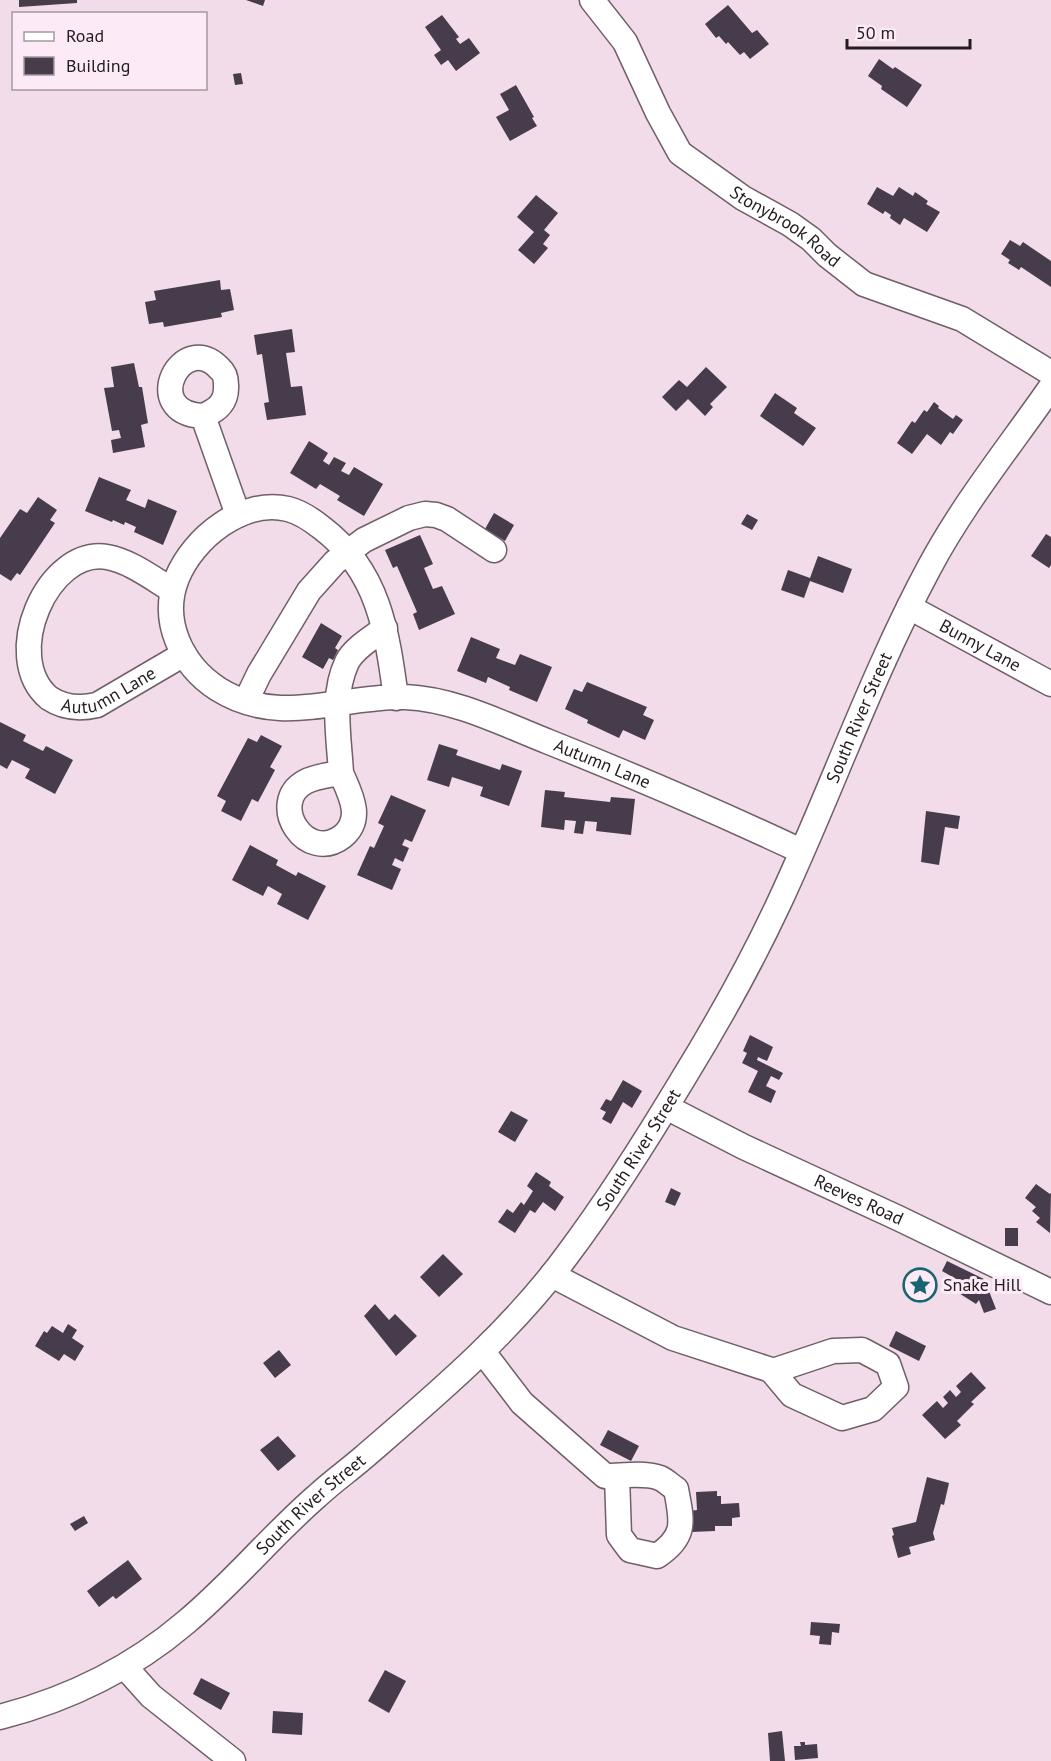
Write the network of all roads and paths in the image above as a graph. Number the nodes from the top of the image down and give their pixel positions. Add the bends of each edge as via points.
1 (592, 0) edge
2 (1051, 373) edge
3 (1051, 387) edge
4 (203, 416) dead end
5 (238, 515) junction
6 (494, 550) dead end
7 (346, 553) junction
8 (172, 590) junction
9 (909, 607) junction
10 (385, 628) junction
11 (184, 654) junction
12 (1051, 684) edge
13 (396, 698) junction
14 (246, 701) junction
15 (337, 705) junction
16 (341, 772) dead end
17 (801, 851) junction
18 (666, 1107) junction
19 (552, 1275) junction
20 (1051, 1292) edge
21 (483, 1352) junction
22 (773, 1371) dead end
23 (617, 1476) dead end
24 (125, 1667) junction
25 (0, 1717) edge
26 (233, 1761) edge

1 - 2 street, Stonybrook Road via 625,42 680,153 742,198 790,224 864,284 962,319
3 - 9 street, South River Street via 955,526
4 - 5 street
5 - 7 street, Autumn Lane via 256,508 290,509 325,530
5 - 8 street, Autumn Lane via 197,546 186,559
6 - 7 street via 447,519 425,514 390,525
7 - 10 street, Autumn Lane via 373,592
7 - 14 street via 309,591
8 - 11 street, Autumn Lane via 171,619
8 - 11 street, Autumn Lane via 119,560 93,556 79,560 47,586 33,609 25,628 24,663 36,689 52,700 82,709 97,705
9 - 12 street, Bunny Lane
9 - 17 street, South River Street
10 - 13 street, Autumn Lane
10 - 15 street via 347,661
11 - 14 street, Autumn Lane via 219,690
13 - 15 street, Autumn Lane
13 - 17 street, Autumn Lane via 448,704 487,717 695,801
14 - 15 street, Autumn Lane via 280,708
15 - 16 street
17 - 18 street, South River Street via 759,945
18 - 19 street, South River Street via 630,1167
18 - 20 street, Reeves Road
19 - 21 street, South River Street
19 - 22 street via 673,1338
21 - 23 street via 522,1403 605,1476
21 - 24 street, South River Street via 317,1496 187,1622
24 - 25 street, South River Street via 74,1693
24 - 26 street via 151,1696

